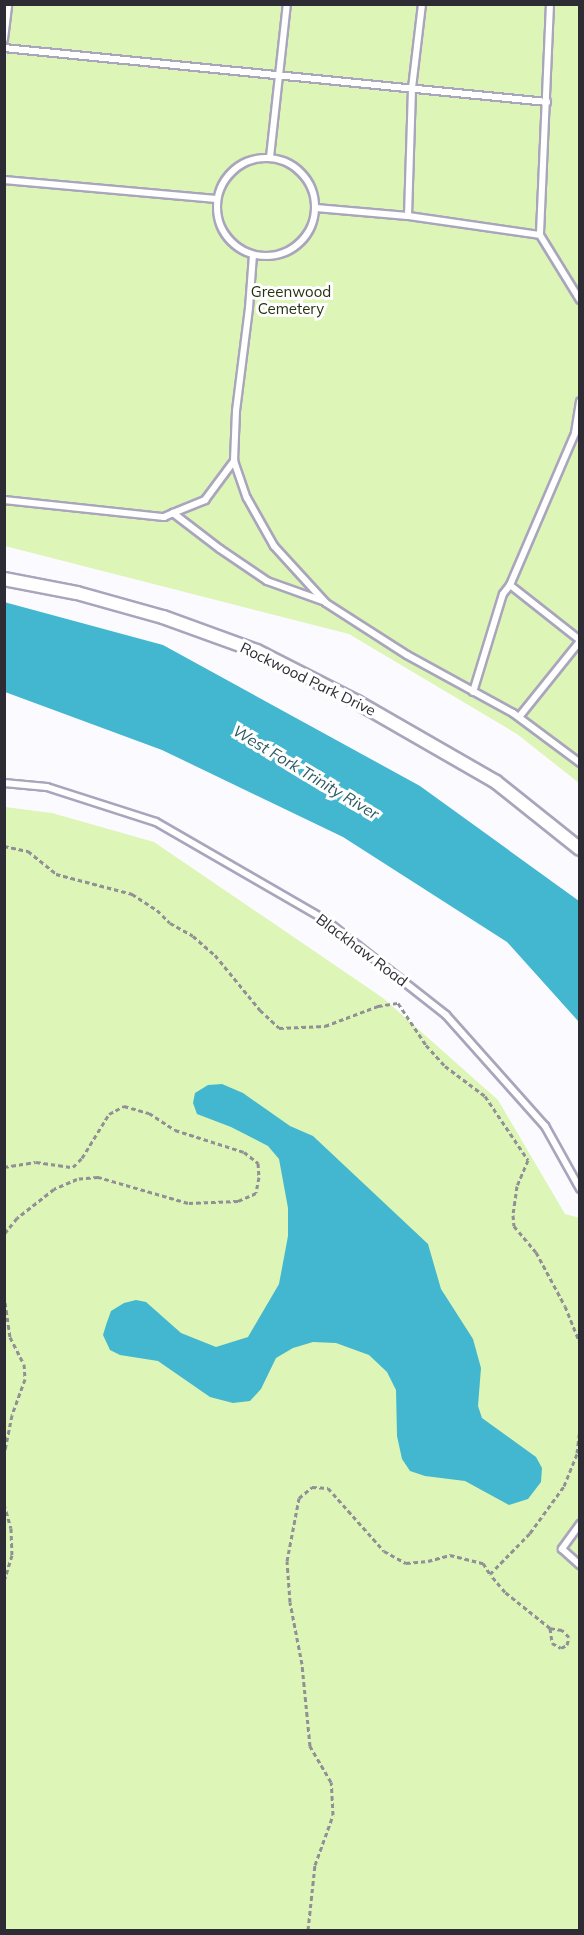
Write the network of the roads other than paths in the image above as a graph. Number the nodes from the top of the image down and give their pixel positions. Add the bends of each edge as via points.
1 (8, 4) edge
2 (287, 4) edge
3 (422, 4) edge
4 (550, 4) edge
5 (4, 39) edge
6 (4, 48) edge
7 (281, 75) junction
8 (412, 88) junction
9 (547, 102) junction
10 (270, 157) junction
11 (4, 180) edge
12 (216, 199) junction
13 (316, 208) junction
14 (408, 216) junction
15 (540, 235) junction
16 (253, 255) junction
17 (579, 300) edge
18 (579, 401) edge
19 (234, 461) junction
20 (4, 500) edge
21 (173, 513) junction
22 (4, 579) edge
23 (510, 585) junction
24 (326, 603) junction
25 (579, 641) edge
26 (473, 692) junction
27 (519, 717) junction
28 (579, 763) edge
29 (4, 783) edge
30 (579, 849) edge
31 (579, 1189) edge
32 (579, 1524) edge
33 (579, 1564) edge

1 - 5 lane
2 - 7 lane
3 - 8 lane
4 - 9 lane
6 - 7 lane
7 - 8 lane
7 - 10 lane
8 - 9 lane
8 - 14 lane
9 - 15 lane
10 - 12 lane via 250,159 234,168 221,184
10 - 13 lane via 297,168 313,189
11 - 12 lane
12 - 16 lane via 224,234 235,246
13 - 14 lane
13 - 16 lane via 312,226 297,246 275,256
14 - 15 lane
15 - 17 lane
16 - 19 lane
18 - 23 lane via 575,432
19 - 21 lane via 205,500
19 - 24 lane via 247,498 274,546
20 - 21 lane via 164,517
21 - 24 lane via 267,580
22 - 30 street, Rockwood Park Drive via 77,593 163,617 258,651 357,702 496,782
23 - 25 lane
23 - 26 lane via 503,594
24 - 26 lane
25 - 27 lane
26 - 27 lane
27 - 28 lane
29 - 31 lane, Blackhaw Road via 47,787 156,822 324,919 446,1015 545,1126
32 - 33 lane via 562,1549

